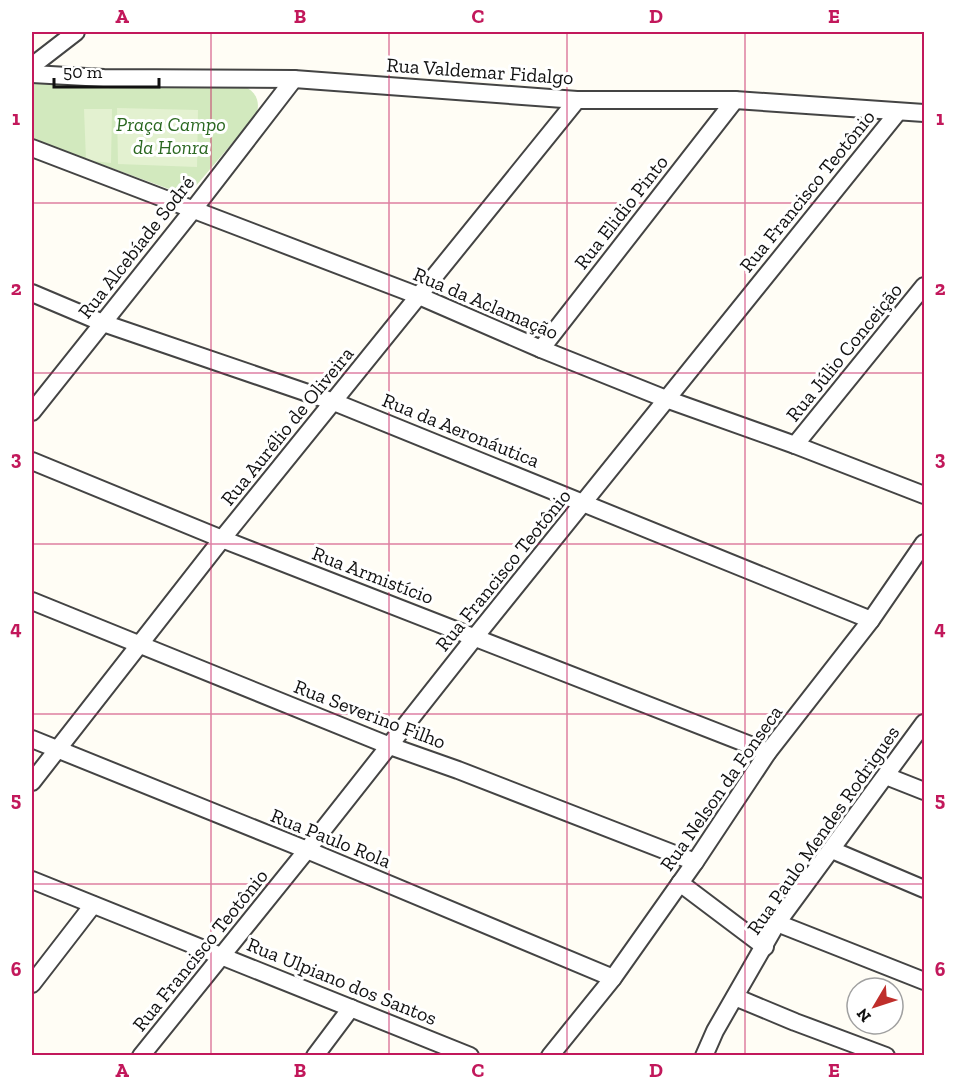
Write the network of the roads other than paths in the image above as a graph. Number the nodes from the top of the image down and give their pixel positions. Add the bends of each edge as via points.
1 (76, 32) edge
2 (32, 66) edge
3 (32, 74) edge
4 (294, 79) junction
5 (577, 100) junction
6 (735, 100) junction
7 (898, 112) junction
8 (924, 113) edge
9 (32, 148) edge
10 (193, 210) junction
11 (924, 286) edge
12 (32, 293) edge
13 (419, 296) junction
14 (103, 322) junction
15 (541, 349) junction
16 (666, 399) junction
17 (334, 402) junction
18 (32, 412) edge
19 (795, 445) junction
20 (32, 461) edge
21 (924, 495) edge
22 (585, 502) junction
23 (222, 539) junction
24 (924, 543) edge
25 (32, 601) edge
26 (871, 620) junction
27 (475, 637) junction
28 (140, 644) junction
29 (924, 723) edge
30 (32, 739) edge
31 (390, 746) junction
32 (58, 749) junction
33 (768, 752) junction
34 (886, 776) junction
35 (32, 782) edge
36 (924, 791) edge
37 (308, 850) junction
38 (832, 850) junction
39 (695, 862) junction
40 (32, 880) edge
41 (680, 883) junction
42 (924, 889) edge
43 (93, 905) junction
44 (777, 923) junction
45 (765, 947) junction
46 (222, 956) junction
47 (614, 978) junction
48 (924, 981) edge
49 (32, 984) edge
50 (735, 997) junction
51 (351, 1008) junction
52 (141, 1056) edge
53 (315, 1056) edge
54 (470, 1056) edge
55 (550, 1056) edge
56 (704, 1056) edge
57 (886, 1056) edge

1 - 2 street
3 - 4 street, Rua Valdemar Fidalgo
4 - 5 street, Rua Valdemar Fidalgo
4 - 10 street, Rua Alcebíade Sodré
5 - 6 street, Rua Valdemar Fidalgo
5 - 13 street, Rua Aurélio de Oliveira
6 - 7 street, Rua Valdemar Fidalgo
6 - 15 street, Rua Elidio Pinto
7 - 8 street, Rua Valdemar Fidalgo
7 - 16 street, Rua Francisco Teotônio
9 - 10 street, Rua da Aclamação
10 - 13 street, Rua da Aclamação
10 - 14 street, Rua Alcebíade Sodré
11 - 19 street, Rua Júlio Conceição
12 - 14 street, Rua da Aeronáutica
13 - 15 street, Rua da Aclamação
13 - 17 street, Rua Aurélio de Oliveira
14 - 17 street, Rua da Aeronáutica
14 - 18 street, Rua Alcebíade Sodré
15 - 16 street, Rua da Aclamação
16 - 19 street, Rua da Aclamação
16 - 22 street, Rua Francisco Teotônio
17 - 22 street, Rua da Aeronáutica
17 - 23 street, Rua Aurélio de Oliveira
19 - 21 street, Rua da Aclamação
20 - 23 street, Rua Armistício
22 - 26 street, Rua da Aeronáutica
22 - 27 street, Rua Francisco Teotônio
23 - 27 street, Rua Armistício
23 - 28 street, Rua Aurélio de Oliveira
24 - 26 street, Rua Nelson da Fonseca
25 - 28 street, Rua Severino Filho
26 - 33 street, Rua Nelson da Fonseca
27 - 31 street, Rua Francisco Teotônio
27 - 33 street, Rua Armistício
28 - 31 street, Rua Severino Filho
28 - 32 street, Rua Aurélio de Oliveira
29 - 34 street, Rua Paulo Mendes Rodrigues
30 - 32 street, Rua Paulo Rola
31 - 37 street, Rua Francisco Teotônio
31 - 39 street, Rua Severino Filho
32 - 35 street, Rua Aurélio de Oliveira
32 - 37 street, Rua Paulo Rola
33 - 39 street, Rua Nelson da Fonseca
34 - 36 street
34 - 38 street, Rua Paulo Mendes Rodrigues
37 - 46 street, Rua Francisco Teotônio
37 - 47 street, Rua Paulo Rola
38 - 42 street
38 - 44 street, Rua Paulo Mendes Rodrigues
39 - 41 street, Rua Nelson da Fonseca
40 - 43 street, Rua Ulpiano dos Santos
41 - 45 street
41 - 47 street, Rua Nelson da Fonseca
43 - 46 street, Rua Ulpiano dos Santos
43 - 49 street
44 - 45 street, Rua Paulo Mendes Rodrigues
44 - 48 street
45 - 50 street, Rua Paulo Mendes Rodrigues
46 - 51 street, Rua Ulpiano dos Santos
46 - 52 street, Rua Francisco Teotônio
47 - 55 street, Rua Nelson da Fonseca
50 - 56 street, Rua Paulo Mendes Rodrigues
50 - 57 street
51 - 53 street
51 - 54 street, Rua Ulpiano dos Santos

